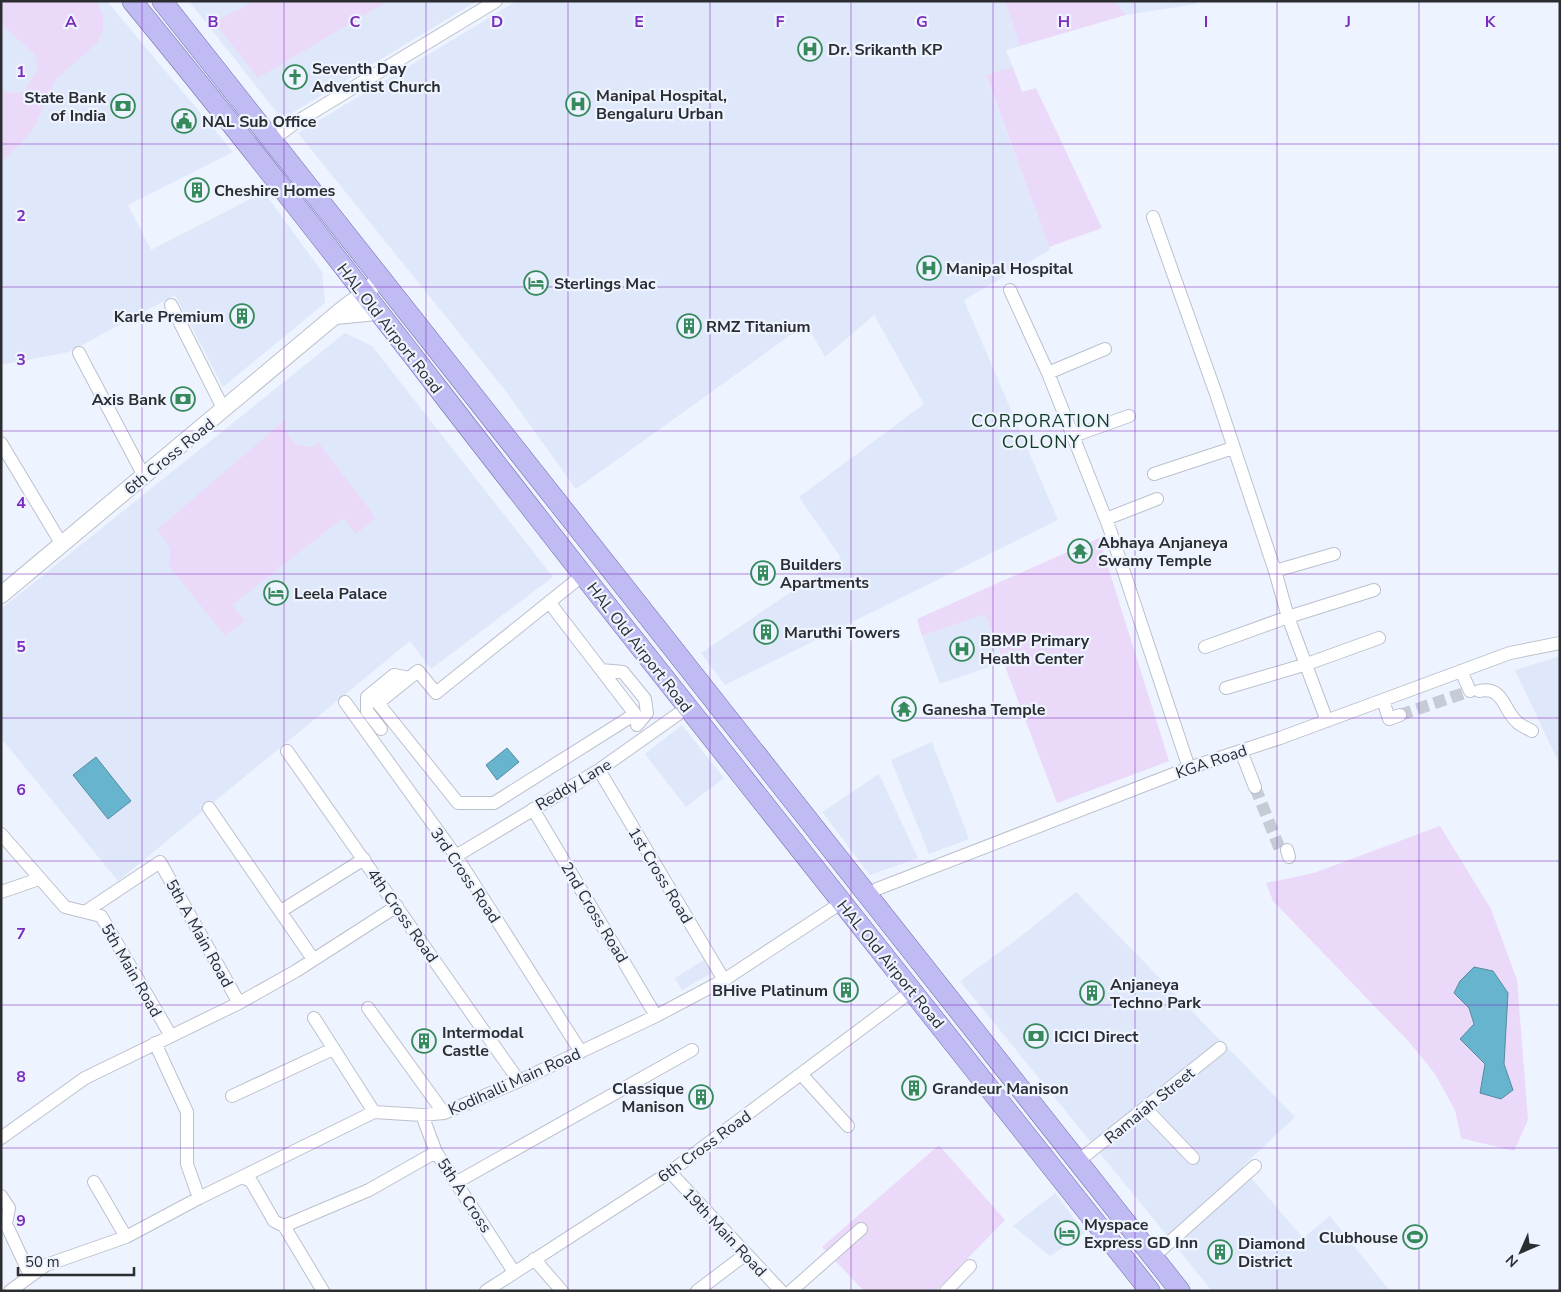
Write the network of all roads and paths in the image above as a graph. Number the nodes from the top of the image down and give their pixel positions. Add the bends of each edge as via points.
1 (132, 1) edge
2 (162, 1) edge
3 (496, 1) edge
4 (271, 141) junction
5 (1152, 216) dead end
6 (379, 277) junction
7 (1010, 290) dead end
8 (363, 294) junction
9 (171, 305) dead end
10 (376, 312) junction
11 (336, 316) junction
12 (1105, 349) dead end
13 (79, 353) dead end
14 (1048, 373) junction
15 (224, 410) junction
16 (1129, 416) dead end
17 (1073, 436) junction
18 (1, 443) edge
19 (1233, 448) junction
20 (1154, 474) dead end
21 (144, 476) junction
22 (1157, 499) dead end
23 (1106, 519) junction
24 (61, 544) junction
25 (1334, 554) dead end
26 (1275, 571) junction
27 (583, 575) junction
28 (1374, 590) dead end
29 (1, 594) edge
30 (549, 602) junction
31 (1288, 617) junction
32 (1379, 638) dead end
33 (1560, 643) edge
34 (1206, 647) dead end
35 (1307, 664) junction
36 (601, 670) junction
37 (1461, 671) junction
38 (409, 678) junction
39 (1226, 688) dead end
40 (1383, 700) junction
41 (345, 702) dead end
42 (688, 707) junction
43 (1400, 715) dead end
44 (1327, 721) junction
45 (637, 725) dead end
46 (381, 729) dead end
47 (1532, 731) dead end
48 (1245, 749) junction
49 (287, 750) dead end
50 (1189, 768) junction
51 (599, 770) junction
52 (1259, 785) tunnel mouth
53 (209, 808) dead end
54 (533, 808) junction
55 (1, 834) edge
56 (456, 856) junction
57 (364, 859) junction
58 (39, 879) junction
59 (1, 892) edge
60 (868, 897) junction
61 (841, 902) junction
62 (397, 906) junction
63 (281, 911) junction
64 (85, 912) junction
65 (313, 959) junction
66 (724, 980) junction
67 (913, 990) junction
68 (239, 1003) junction
69 (368, 1008) dead end
70 (656, 1016) junction
71 (314, 1018) dead end
72 (171, 1036) junction
73 (155, 1043) junction
74 (1220, 1048) dead end
75 (332, 1049) junction
76 (692, 1050) dead end
77 (581, 1052) junction
78 (801, 1074) junction
79 (518, 1081) junction
80 (232, 1096) dead end
81 (1146, 1108) junction
82 (374, 1112) junction
83 (444, 1113) junction
84 (422, 1115) junction
85 (848, 1126) dead end
86 (1, 1138) edge
87 (436, 1152) junction
88 (1193, 1158) dead end
89 (1077, 1162) junction
90 (1255, 1166) dead end
91 (670, 1172) junction
92 (244, 1178) junction
93 (94, 1182) dead end
94 (457, 1182) junction
95 (1, 1196) edge
96 (199, 1198) junction
97 (5, 1210) edge
98 (284, 1226) junction
99 (861, 1229) dead end
100 (126, 1237) junction
101 (746, 1254) junction
102 (1153, 1257) junction
103 (534, 1259) junction
104 (970, 1266) dead end
105 (514, 1272) junction
106 (30, 1275) junction
107 (10, 1291) edge
108 (323, 1291) edge
109 (486, 1291) edge
110 (562, 1291) edge
111 (698, 1291) edge
112 (781, 1291) edge
113 (791, 1291) edge
114 (946, 1291) edge
115 (1150, 1291) edge
116 (1180, 1291) edge

1 - 8 main road, HAL Old Airport Road
2 - 4 main road, HAL Old Airport Road
3 - 4 street via 303,118
4 - 6 main road, HAL Old Airport Road
5 - 19 street
6 - 8 street, 6th Cross Road
6 - 60 main road, HAL Old Airport Road
7 - 14 street
8 - 10 main road, HAL Old Airport Road
8 - 11 street, 6th Cross Road
9 - 15 street
10 - 11 street
10 - 27 main road, HAL Old Airport Road
11 - 15 street, 6th Cross Road
12 - 14 street
13 - 21 street
14 - 17 street
15 - 21 street, 6th Cross Road
16 - 17 street
17 - 23 street
18 - 24 street
19 - 20 street
19 - 26 street
21 - 24 street, 6th Cross Road
22 - 23 street
23 - 50 street
24 - 29 street, 6th Cross Road
25 - 26 street
26 - 31 street
27 - 30 street
27 - 42 main road, HAL Old Airport Road
28 - 31 street
30 - 36 street
30 - 38 street via 436,693 418,671
31 - 34 street
31 - 35 street
32 - 35 street
33 - 37 street, KGA Road via 1510,653
35 - 39 street
35 - 44 street
36 - 38 street via 635,714 494,803 458,803 378,703
36 - 45 street via 623,672 645,699 647,713
37 - 40 street, KGA Road
37 - 47 street via 1475,691 1487,689 1498,695 1516,722
38 - 46 street via 394,675 367,698 368,711
40 - 43 street via 1389,719
40 - 44 street, KGA Road
41 - 56 street, 3rd Cross Road
42 - 51 street, Reddy Lane
42 - 61 main road, HAL Old Airport Road
44 - 48 street, KGA Road
48 - 50 street, KGA Road
48 - 52 street
49 - 57 street, 4th Cross Road
50 - 60 street, KGA Road via 877,889
51 - 54 street, Reddy Lane
51 - 66 street, 1st Cross Road
53 - 63 street
54 - 56 street, Reddy Lane
54 - 70 street, 2nd Cross Road
55 - 58 street, 5th Main Road
56 - 77 street, 3rd Cross Road
57 - 62 street, 4th Cross Road
57 - 63 street
58 - 59 street
58 - 64 street, 5th Main Road via 65,907
60 - 89 main road, HAL Old Airport Road
61 - 66 street, Kodihalli Main Road
61 - 67 main road, HAL Old Airport Road
62 - 65 street
62 - 79 street, 4th Cross Road
63 - 65 street
64 - 68 street, 5th A Main Road via 160,862
64 - 72 street, 5th Main Road via 101,916
65 - 68 street
66 - 70 street, Kodihalli Main Road
67 - 78 street, 6th Cross Road
67 - 115 main road, HAL Old Airport Road
68 - 72 street
69 - 83 street
70 - 77 street, Kodihalli Main Road
71 - 75 street
72 - 73 street
73 - 86 street via 85,1078
73 - 96 street, 5th Main Road via 186,1112 188,1164
74 - 81 street, Ramaiah Street
75 - 80 street
75 - 82 street
76 - 94 street
77 - 79 street, Kodihalli Main Road
78 - 85 street
78 - 91 street, 6th Cross Road
79 - 83 street, Kodihalli Main Road
81 - 88 street
81 - 89 street, Ramaiah Street
82 - 84 street, Kodihalli Main Road
82 - 92 street
83 - 84 street, Kodihalli Main Road
84 - 87 street, 5th A Cross
87 - 94 street, 5th A Cross
87 - 98 street via 369,1190
89 - 102 main road, HAL Old Airport Road
90 - 102 street
91 - 101 street, 19th Main Road
91 - 103 street, 6th Cross Road
92 - 96 street
92 - 98 street via 251,1181 274,1221
93 - 100 street
94 - 105 street, 5th A Cross
95 - 97 street
96 - 100 street
97 - 106 street via 6,1224
98 - 108 street
99 - 113 street
100 - 106 street via 46,1265
101 - 111 street
101 - 112 street, 19th Main Road
102 - 116 main road, HAL Old Airport Road
103 - 105 street, 6th Cross Road
103 - 110 street
104 - 114 street
105 - 109 street, 6th Cross Road
106 - 107 street

